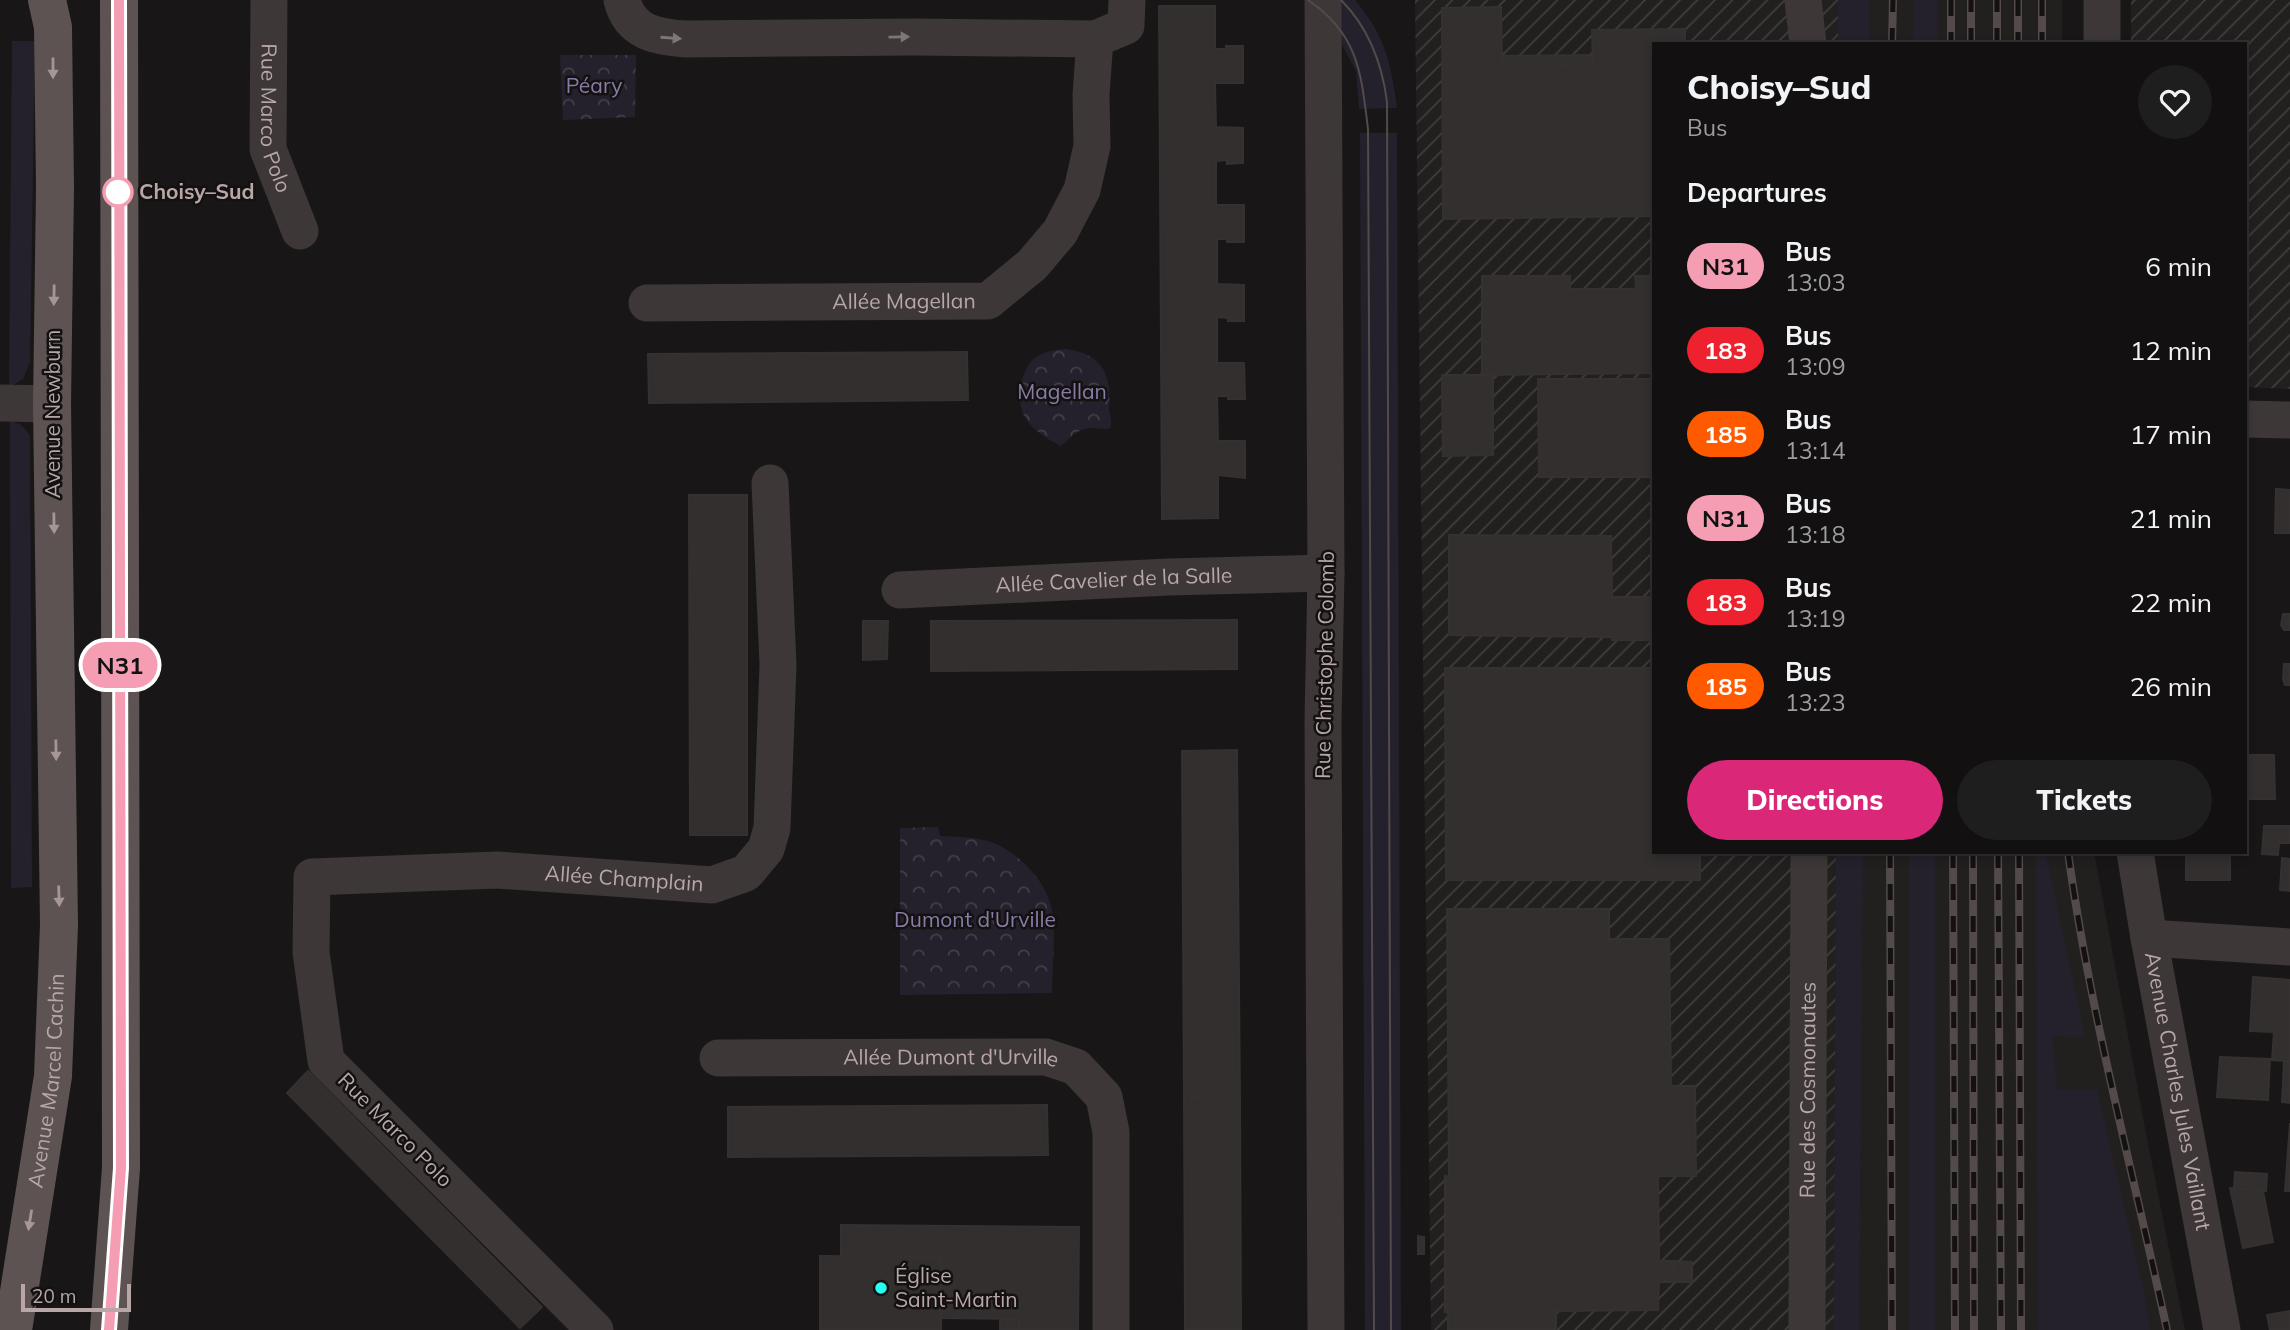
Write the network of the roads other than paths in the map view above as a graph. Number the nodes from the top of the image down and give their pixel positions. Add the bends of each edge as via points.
1 (47, 0) edge
2 (119, 0) edge
3 (269, 0) edge
4 (622, 0) edge
5 (1127, 0) edge
6 (1323, 0) edge
7 (1803, 0) edge
8 (2102, 0) edge
9 (1095, 39) junction
10 (1808, 42) edge
11 (2102, 42) edge
12 (300, 231) dead end
13 (647, 303) dead end
14 (0, 403) edge
15 (52, 404) junction
16 (2247, 419) edge
17 (2290, 420) edge
18 (770, 483) dead end
19 (1326, 573) junction
20 (900, 590) dead end
21 (57, 828) joint
22 (1809, 854) edge
23 (2135, 854) edge
24 (312, 877) joint
25 (2149, 938) junction
26 (2290, 947) edge
27 (718, 1058) dead end
28 (13, 1330) edge
29 (109, 1330) edge
30 (595, 1330) edge
31 (1111, 1330) edge
32 (1326, 1330) edge
33 (1807, 1330) edge
34 (2221, 1330) edge

1 -> 15 main road, Avenue Newburn via 53,27 55,188
2 - 29 main road via 121,1168
3 - 12 street, Rue Marco Polo via 268,149
4 -> 9 street via 626,14 659,37
5 - 9 street via 1126,26
6 - 19 street, Rue Christophe Colomb
7 - 10 street
8 - 11 street
9 - 13 street, Allée Magellan via 1092,146 1082,190 1060,232 1032,265 988,301
14 - 15 street
15 -> 21 main road, Avenue Newburn
16 - 17 street
18 - 24 street, Allée Champlain via 778,665 772,828 766,849 746,873 712,885 498,870
19 - 20 street, Allée Cavelier de la Salle
19 - 32 street, Rue Christophe Colomb
21 -> 28 main road, Avenue Marcel Cachin via 60,925 52,1076
22 - 33 street, Rue des Cosmonautes
23 - 25 street, Avenue Charles Jules Vaillant
24 - 30 street, Rue Marco Polo via 311,952 326,1061
25 - 26 street
25 - 34 street, Avenue Charles Jules Vaillant
27 - 31 street, Allée Dumont d'Urville via 1046,1057 1076,1067 1104,1097 1111,1132

